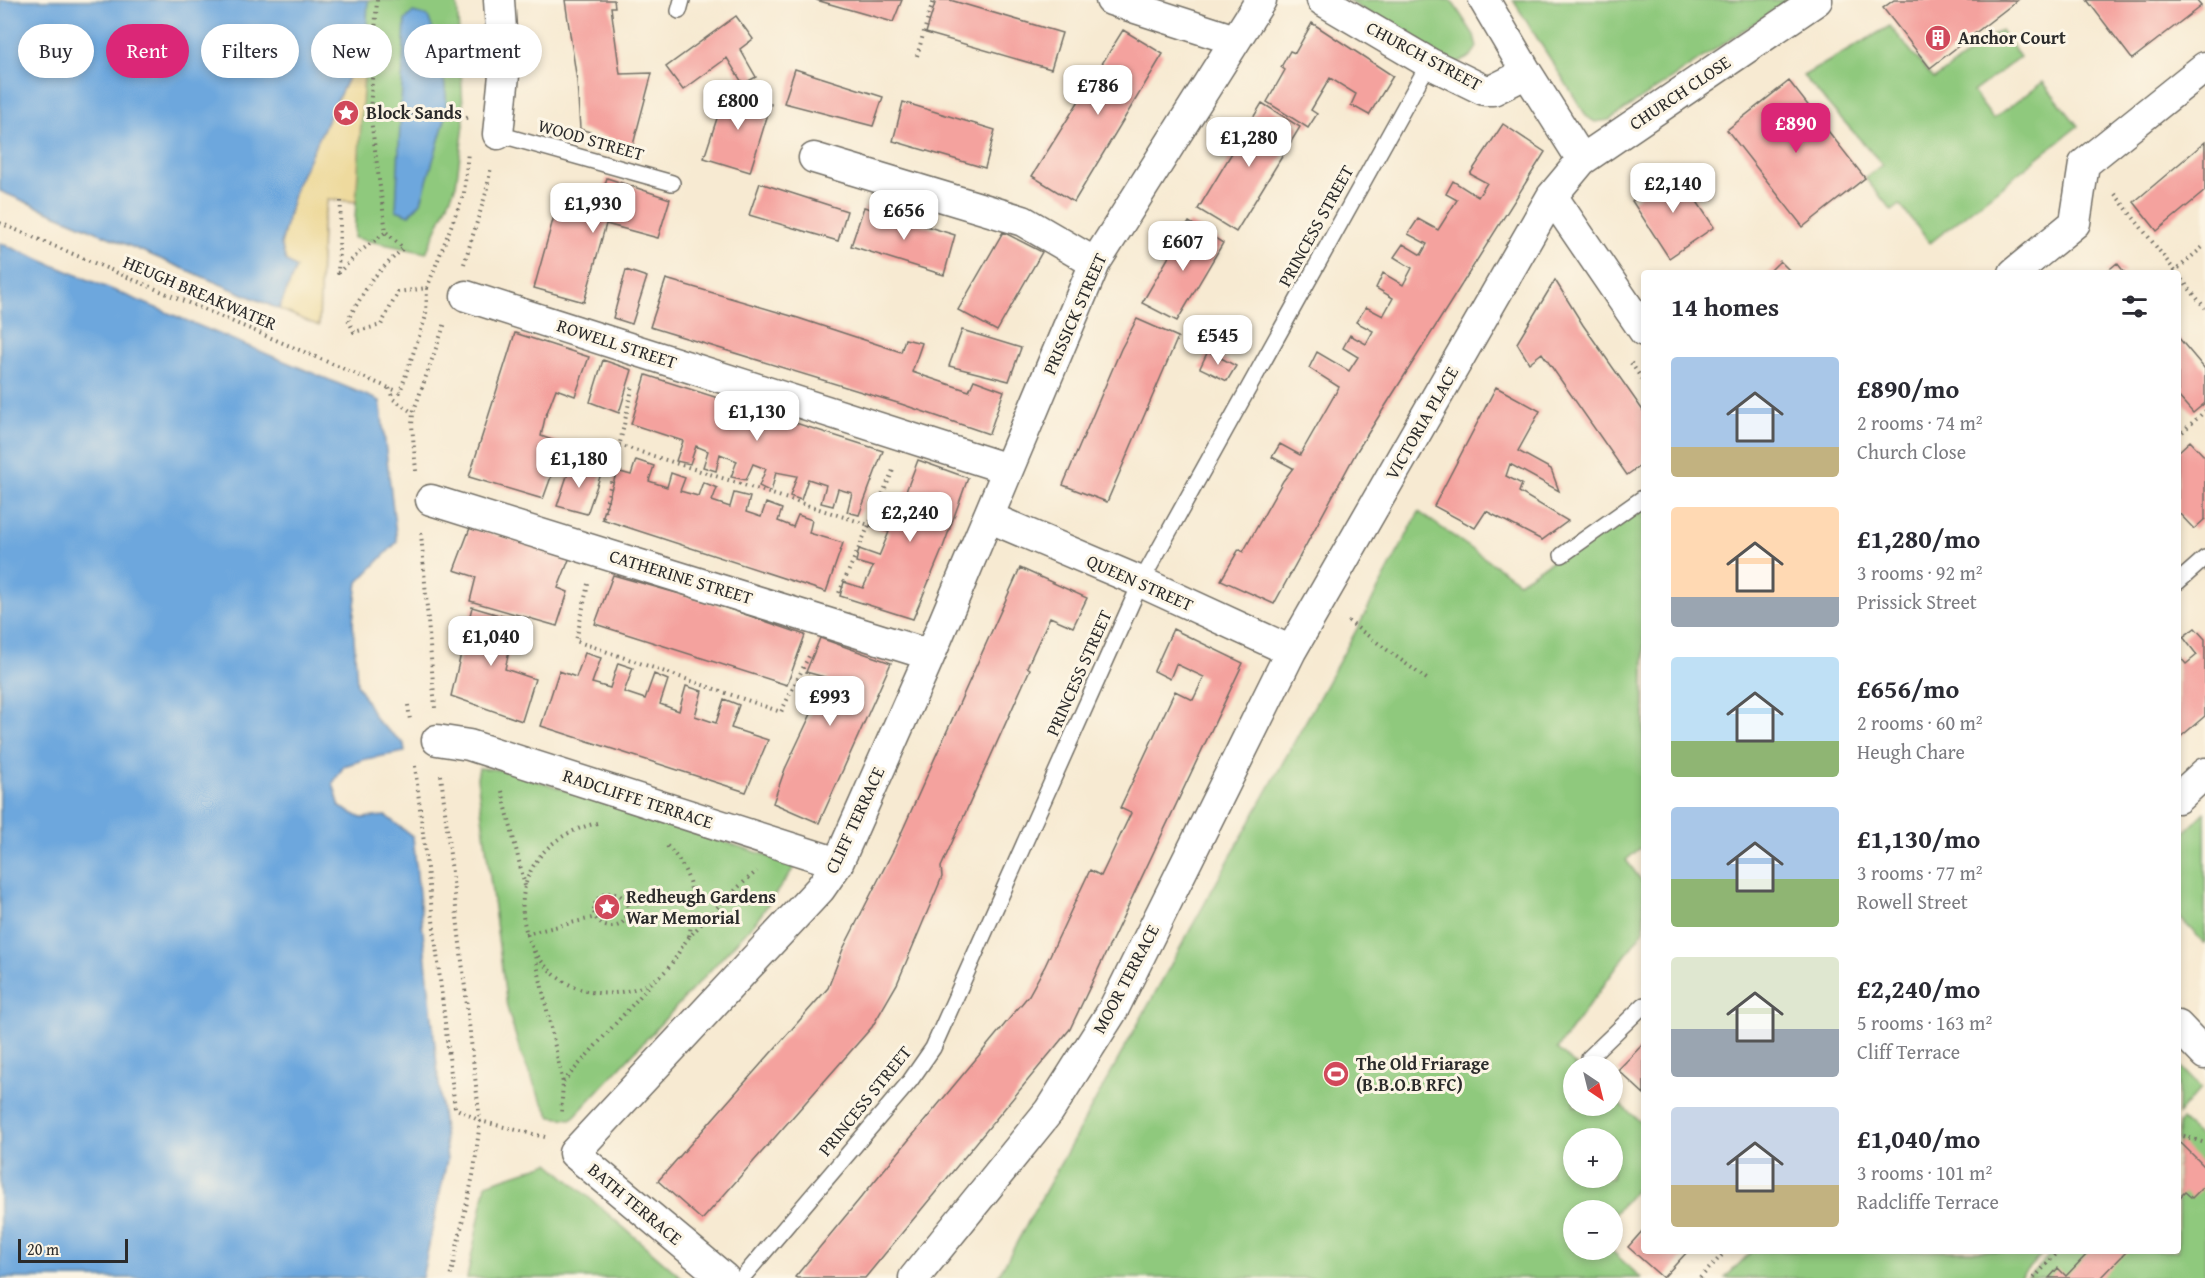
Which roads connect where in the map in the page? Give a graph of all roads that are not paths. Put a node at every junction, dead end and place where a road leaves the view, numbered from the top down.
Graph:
1 (499, 0) edge
2 (1111, 0) edge
3 (1261, 0) edge
4 (1322, 0) edge
5 (1484, 0) edge
6 (1817, 0) edge
7 (1235, 40) junction
8 (1429, 63) junction
9 (2205, 67) edge
10 (1527, 74) junction
11 (498, 134) joint
12 (814, 158) dead end
13 (1582, 160) junction
14 (672, 183) dead end
15 (1552, 196) junction
16 (1095, 262) junction
17 (2018, 270) edge
18 (459, 294) road end
19 (1641, 327) edge
20 (1008, 469) junction
21 (1641, 499) edge
22 (431, 500) dead end
23 (988, 517) junction
24 (1562, 555) dead end
25 (2205, 558) edge
26 (2181, 579) edge
27 (1141, 582) junction
28 (1291, 651) junction
29 (930, 654) junction
30 (424, 734) road end
31 (2205, 773) edge
32 (2181, 795) edge
33 (838, 862) junction
34 (1641, 1008) edge
35 (2181, 1029) edge
36 (2205, 1054) edge
37 (1591, 1056) edge
38 (574, 1153) joint
39 (724, 1278) edge
40 (742, 1278) edge
41 (914, 1278) edge

1 - 11 street
2 - 7 street
3 - 7 street, PRISSICK STREET
4 - 8 street, CHURCH STREET
5 - 10 street
6 - 13 street, CHURCH CLOSE
7 - 16 street, PRISSICK STREET
8 - 10 street, CHURCH STREET
8 - 27 lane, PRINCESS STREET
9 - 17 street
10 - 13 street
11 - 14 lane, WOOD STREET
12 - 16 street
13 - 15 street, CHURCH CLOSE
15 - 19 street
15 - 28 street, VICTORIA PLACE
16 - 20 street, PRISSICK STREET
18 - 20 street, ROWELL STREET
20 - 23 street, PRISSICK STREET
21 - 24 lane
22 - 29 street, CATHERINE STREET
23 - 27 street, QUEEN STREET
23 - 29 street, CLIFF TERRACE
25 - 26 lane
27 - 28 street, QUEEN STREET
27 - 40 lane, PRINCESS STREET
28 - 41 street, MOOR TERRACE
29 - 33 street, CLIFF TERRACE
30 - 33 street, RADCLIFFE TERRACE
31 - 32 street
33 - 38 street, CLIFF TERRACE
34 - 37 lane
35 - 36 street
38 - 39 street, BATH TERRACE

